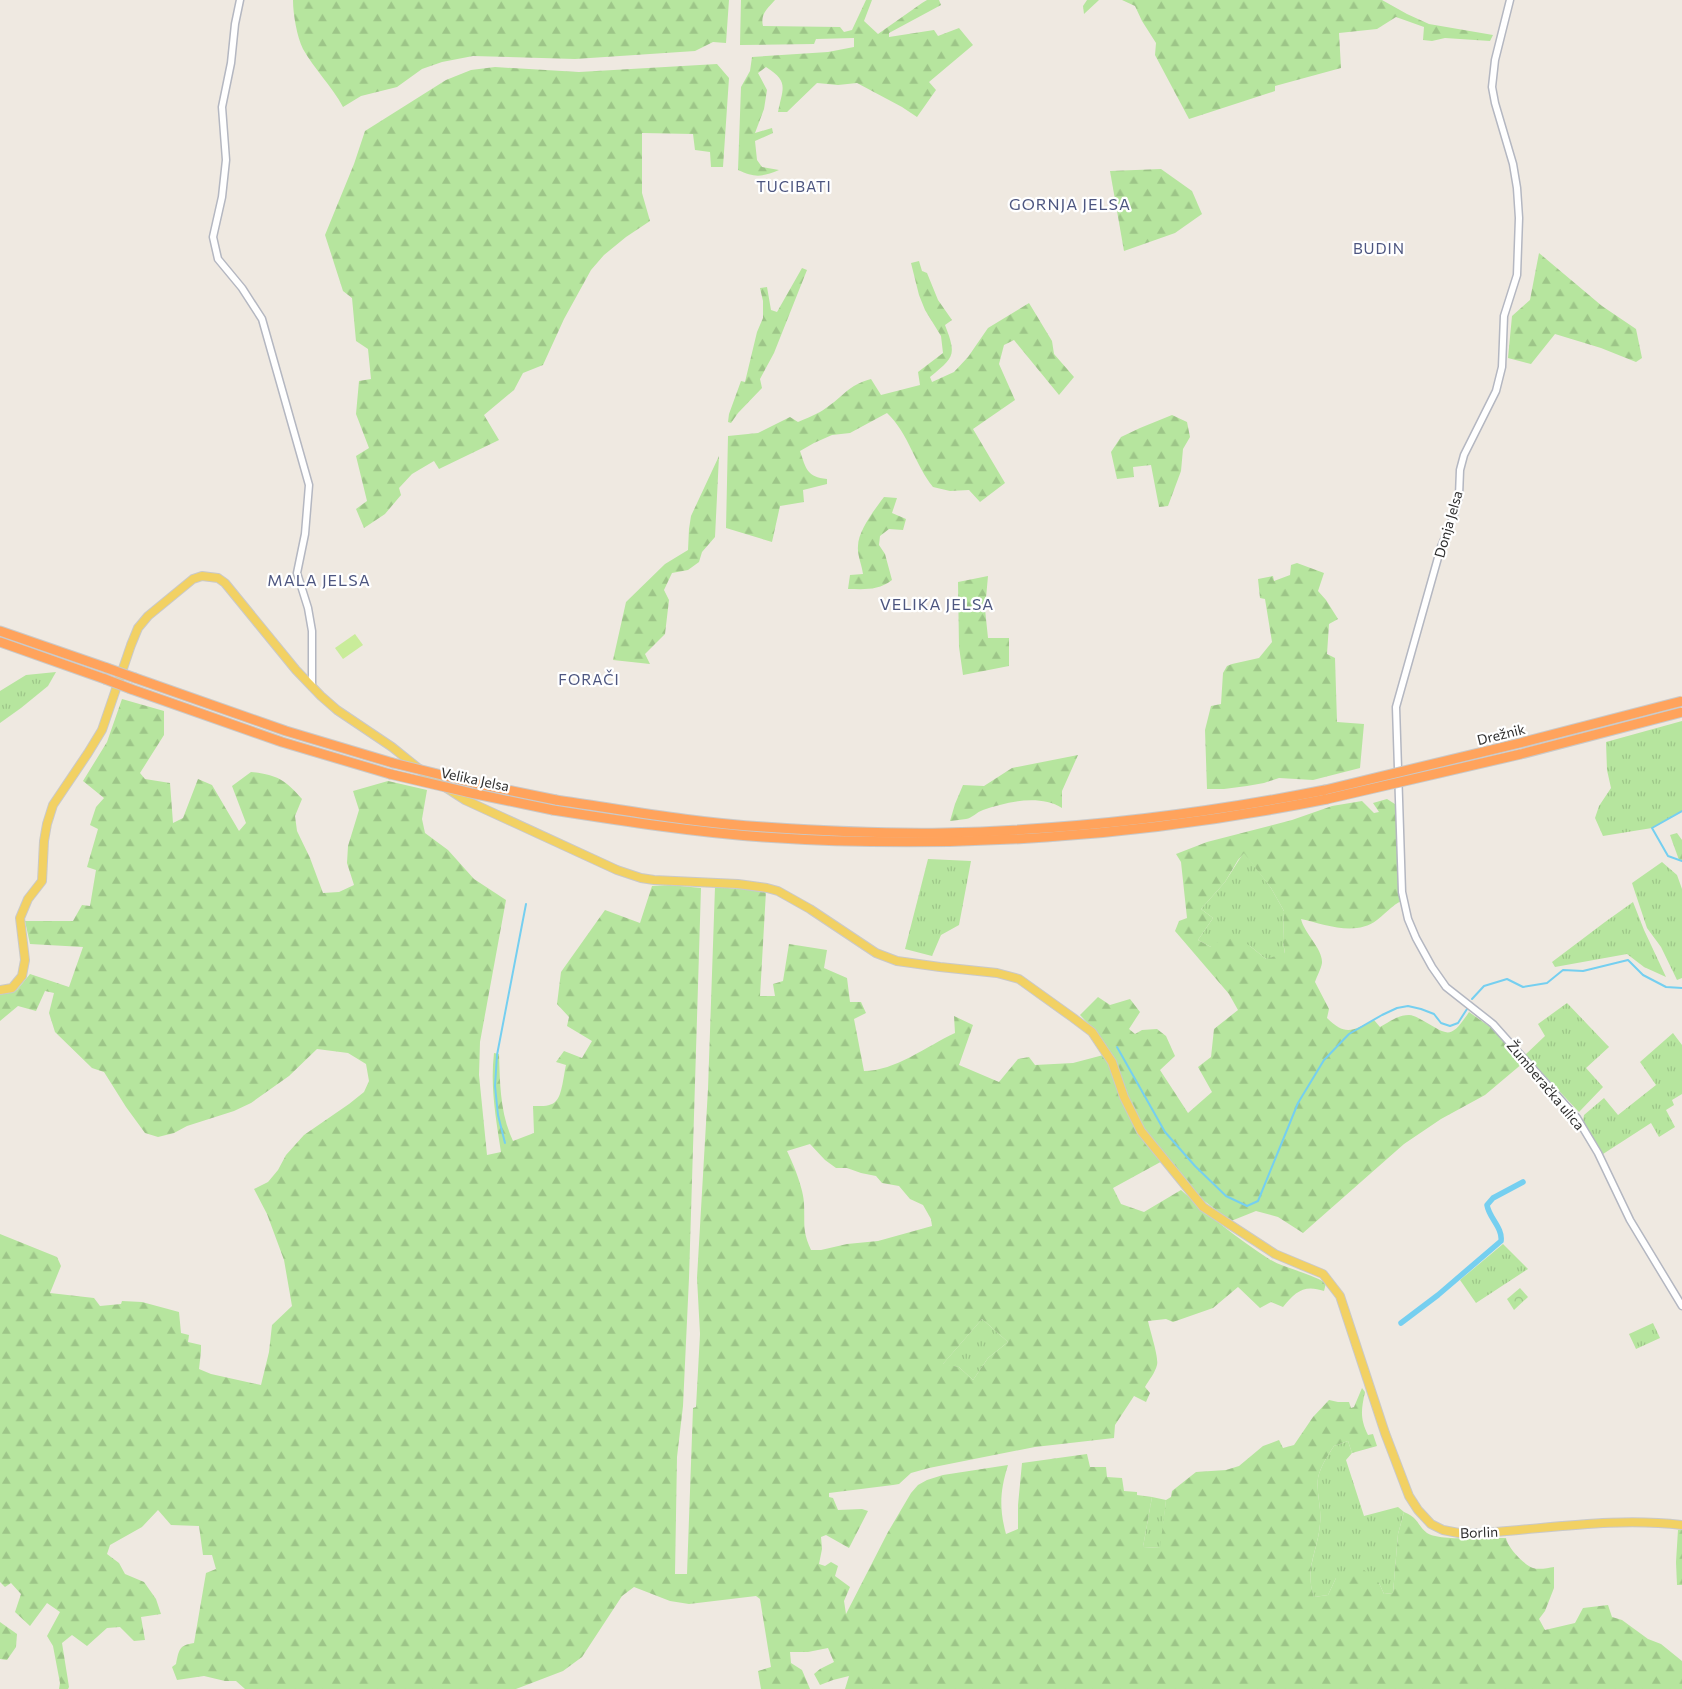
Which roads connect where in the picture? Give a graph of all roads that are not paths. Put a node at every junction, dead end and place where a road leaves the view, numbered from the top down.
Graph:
1 (240, 0) edge
2 (1510, 0) edge
3 (0, 631) edge
4 (0, 642) edge
5 (312, 687) junction
6 (1682, 701) edge
7 (1682, 712) edge
8 (1326, 794) junction
9 (1446, 987) joint
10 (0, 990) edge
11 (1682, 1306) edge
12 (1682, 1525) edge

1 - 5 main road
2 - 9 main road, Donja Jelsa
3 - 8 highway, Velika Jelsa, bridge
4 - 8 highway, Velika Jelsa, bridge
5 - 10 main road, Borlin
5 - 12 main road, Borlin
6 - 8 highway, Drežnik, bridge
7 - 8 highway, Drežnik, bridge
9 - 11 main road, Žumberačka ulica

